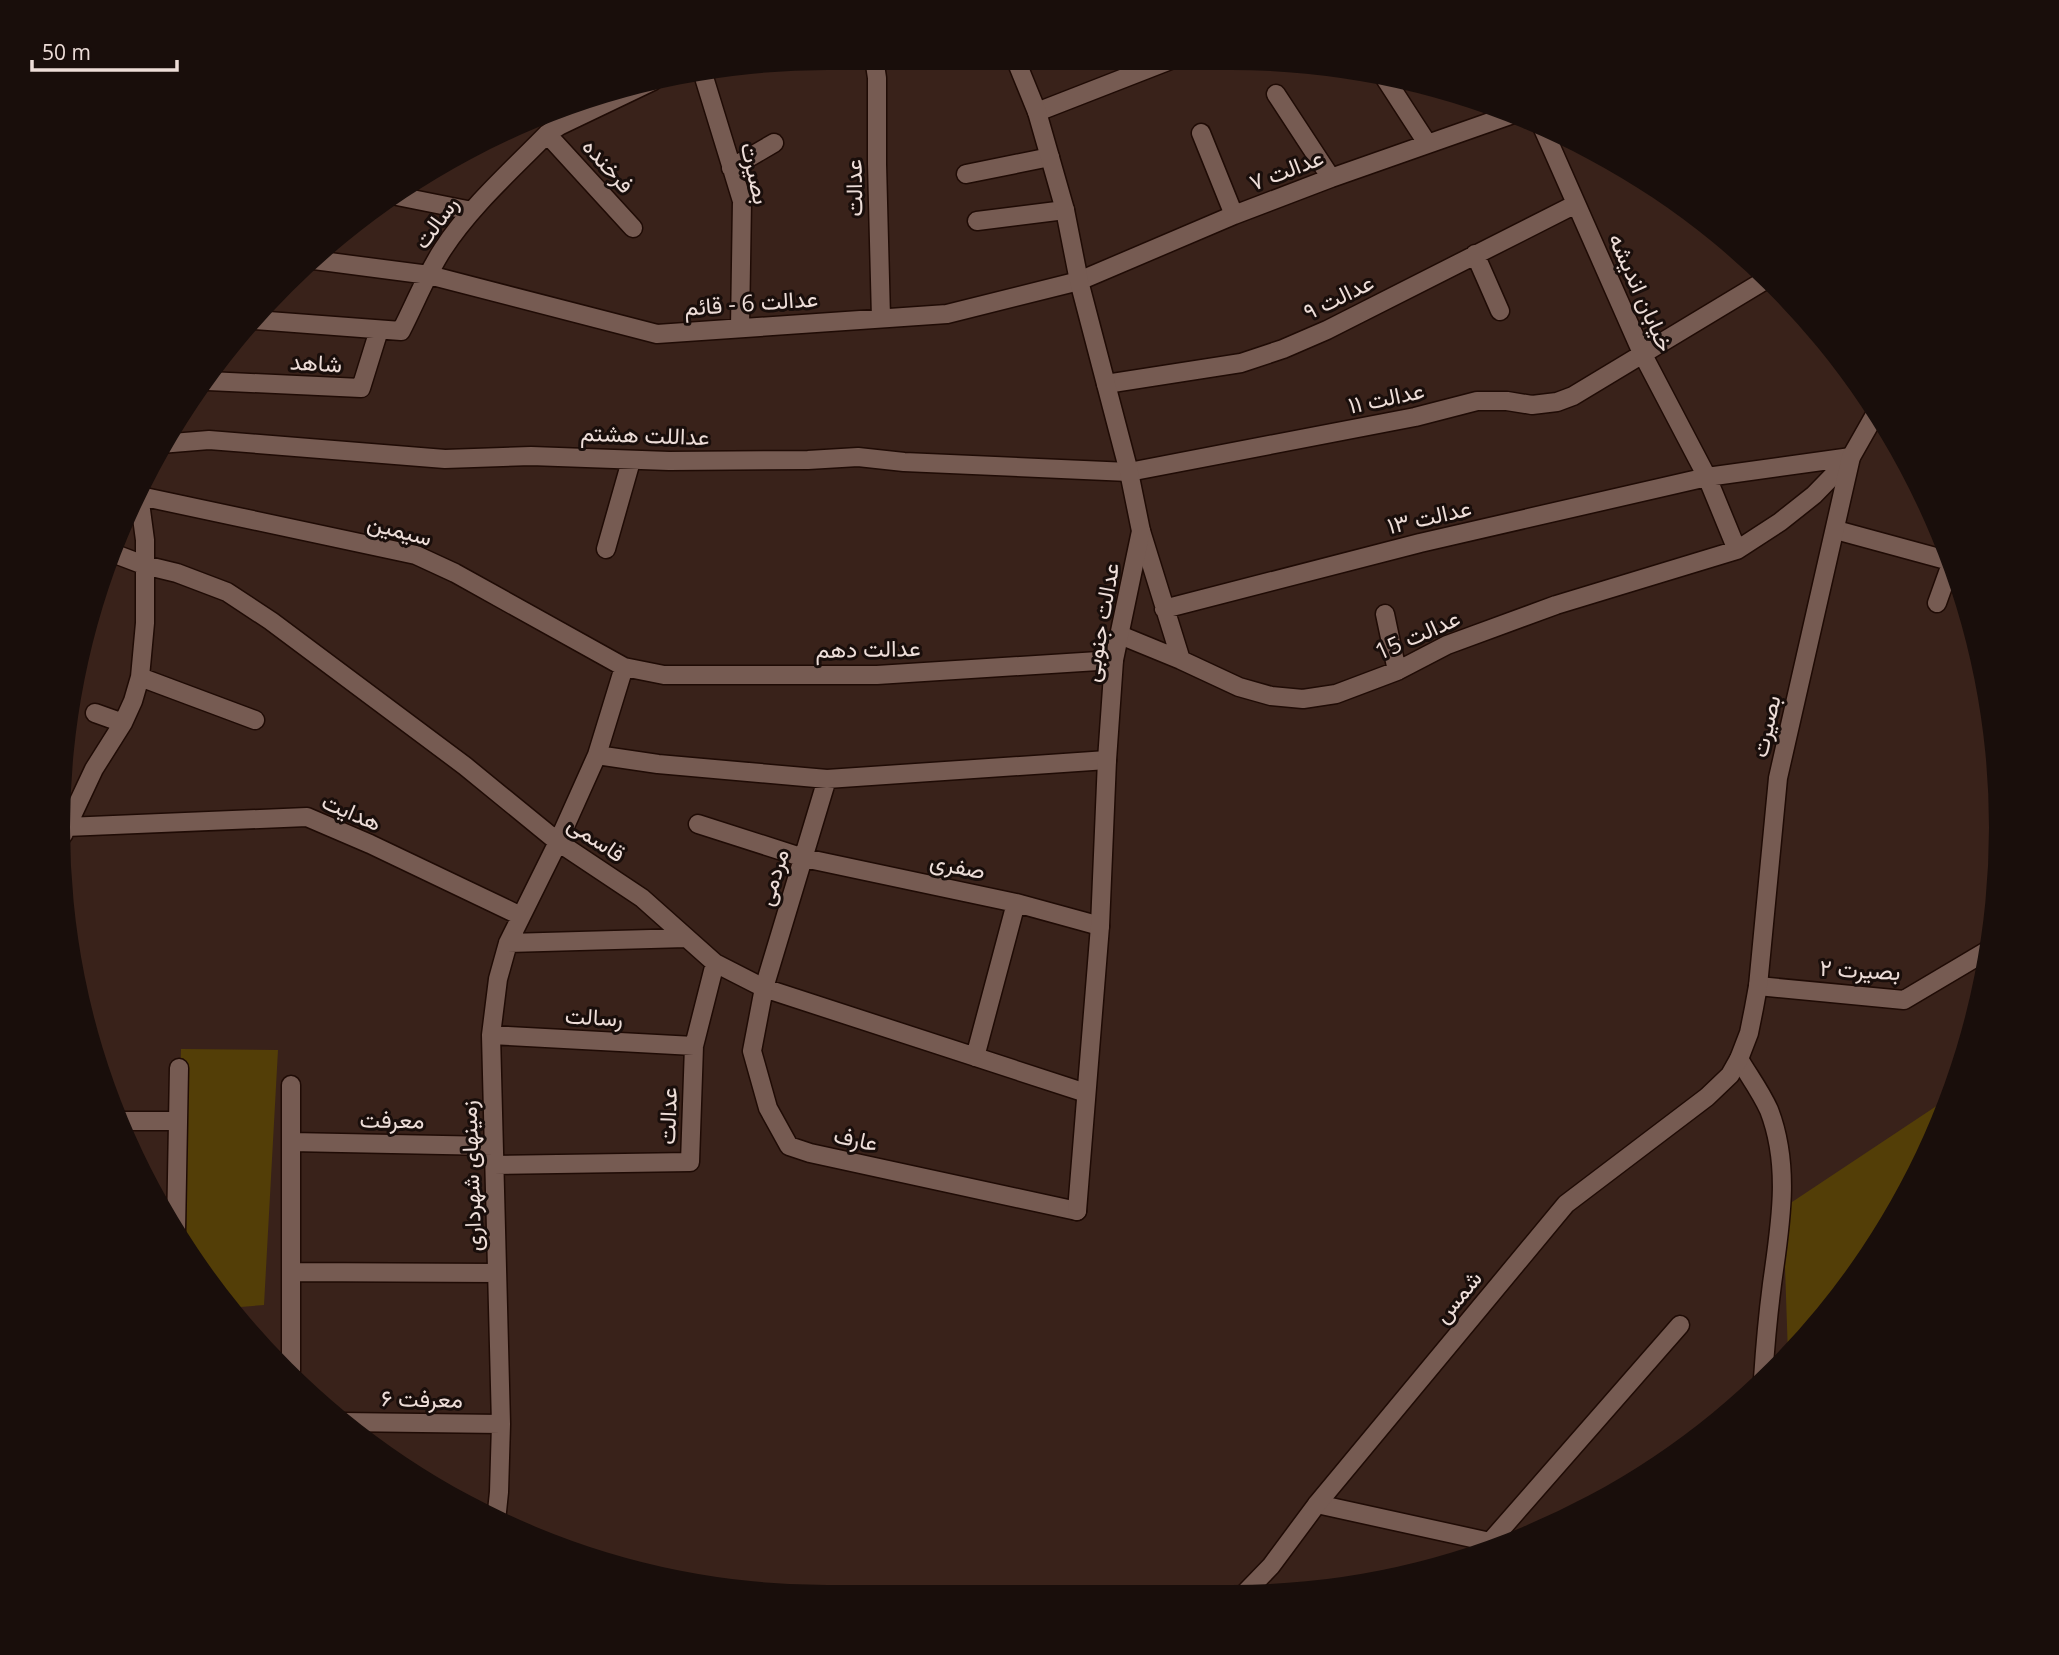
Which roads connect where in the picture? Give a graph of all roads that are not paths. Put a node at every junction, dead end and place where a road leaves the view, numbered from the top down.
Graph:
1 (876, 70) edge
2 (1020, 70) edge
3 (1144, 70) edge
4 (705, 80) edge
5 (1391, 88) edge
6 (1276, 94) dead end
7 (595, 107) edge
8 (1037, 112) junction
9 (1498, 119) edge
10 (549, 127) edge
11 (1201, 133) dead end
12 (1548, 140) edge
13 (774, 142) dead end
14 (1427, 143) junction
15 (1050, 157) junction
16 (732, 167) junction
17 (966, 174) dead end
18 (1331, 178) junction
19 (407, 198) edge
20 (1576, 204) junction
21 (1065, 210) junction
22 (472, 211) junction
23 (1234, 215) junction
24 (977, 221) dead end
25 (633, 229) dead end
26 (1475, 254) junction
27 (324, 261) edge
28 (429, 275) junction
29 (1079, 281) junction
30 (1759, 284) edge
31 (1500, 311) dead end
32 (881, 318) junction
33 (265, 321) edge
34 (740, 327) junction
35 (379, 330) junction
36 (1642, 353) junction
37 (216, 381) edge
38 (1106, 384) junction
39 (1871, 422) edge
40 (175, 443) edge
41 (1852, 457) junction
42 (631, 461) junction
43 (1129, 472) junction
44 (1707, 477) junction
45 (146, 496) edge
46 (141, 507) edge
47 (1836, 530) junction
48 (1141, 531) junction
49 (606, 549) dead end
50 (1737, 550) junction
51 (121, 556) edge
52 (1939, 559) edge
53 (144, 565) junction
54 (1946, 576) edge
55 (1937, 603) dead end
56 (1164, 609) junction
57 (1384, 614) dead end
58 (1120, 635) junction
59 (1114, 660) junction
60 (1181, 660) junction
61 (625, 667) junction
62 (1397, 671) junction
63 (140, 677) junction
64 (95, 713) dead end
65 (255, 720) dead end
66 (123, 723) junction
67 (597, 755) junction
68 (1107, 760) junction
69 (827, 779) junction
70 (70, 816) edge
71 (698, 824) dead end
72 (70, 829) edge
73 (558, 842) junction
74 (804, 858) junction
75 (1016, 903) junction
76 (521, 916) junction
77 (1100, 926) junction
78 (686, 939) junction
79 (508, 943) junction
80 (1977, 956) edge
81 (715, 963) junction
82 (1758, 986) junction
83 (764, 988) junction
84 (491, 1035) junction
85 (694, 1046) junction
86 (975, 1057) junction
87 (1739, 1059) junction
88 (180, 1068) dead end
89 (291, 1085) dead end
90 (1086, 1093) junction
91 (130, 1121) edge
92 (178, 1121) junction
93 (291, 1142) junction
94 (493, 1146) junction
95 (494, 1165) junction
96 (1077, 1211) joint
97 (176, 1214) edge
98 (291, 1272) junction
99 (497, 1273) junction
100 (1680, 1325) dead end
101 (291, 1362) edge
102 (1764, 1366) edge
103 (359, 1422) edge
104 (501, 1424) junction
105 (1317, 1504) junction
106 (497, 1509) edge
107 (1494, 1538) edge
108 (1485, 1541) edge
109 (1253, 1584) edge

1 - 32 street, عدالت
2 - 8 street, عدالت جنوبی
3 - 8 street
4 - 16 street, بصیرت
5 - 14 street
6 - 18 street
7 - 10 street, رسالت
8 - 15 street, عدالت جنوبی
9 - 14 street, عدالت ۷
10 - 22 street, رسالت
10 - 25 street, فرخنده
11 - 23 street
12 - 20 street, خیابان اندیشه
13 - 16 street
14 - 18 street, عدالت ۷
15 - 17 street
15 - 21 street, عدالت جنوبی
16 - 34 street, بصیرت
18 - 23 street, عدالت ۷
19 - 22 street
20 - 26 street, عدالت ۹
20 - 36 street, خیابان اندیشه
21 - 24 street
21 - 29 street, عدالت جنوبی
22 - 28 street, رسالت
23 - 29 street, عدالت ۷
26 - 31 street
26 - 38 street, عدالت ۹
27 - 28 street, عدالت 6 - قائم
28 - 34 street, عدالت 6 - قائم
28 - 35 street, رسالت
29 - 32 street, عدالت 6 - قائم
29 - 38 street, عدالت جنوبی
30 - 36 street, عدالت ۱۱
32 - 34 street, عدالت 6 - قائم
33 - 35 street
35 - 37 street, شاهد
36 - 43 street, عدالت ۱۱
36 - 44 street, خیابان اندیشه
38 - 43 street, عدالت جنوبی
39 - 41 street, بصیرت
40 - 42 street, عداللت هشتم
41 - 44 street, عدالت ۱۳
41 - 47 street, بصیرت
41 - 50 street, عدالت 15
42 - 43 street, عداللت هشتم
42 - 49 street
43 - 48 street, عدالت جنوبی
44 - 50 street, خیابان اندیشه
44 - 56 street, عدالت ۱۳
45 - 61 street, سیمین
46 - 53 street
47 - 52 street
47 - 82 street, بصیرت
48 - 56 street
48 - 58 street, عدالت جنوبی
50 - 62 street, عدالت 15
51 - 53 street, قاسمی
53 - 63 street
53 - 73 street, قاسمی
54 - 55 street
56 - 60 street
57 - 62 street
58 - 59 street, عدالت جنوبی
58 - 60 street, عدالت 15
59 - 61 street, عدالت دهم
59 - 68 street, عدالت جنوبی
60 - 62 street, عدالت 15
61 - 67 street, زمینهای شهرداری
63 - 65 street
63 - 66 street
64 - 66 street
66 - 70 street
67 - 69 street
67 - 73 street, زمینهای شهرداری
68 - 69 street
68 - 77 street, عدالت جنوبی
69 - 74 street, مردمی
71 - 74 street, صفری
72 - 76 street, هدایت
73 - 76 street, زمینهای شهرداری
73 - 78 street, قاسمی
74 - 75 street, صفری
74 - 83 street, مردمی
75 - 77 street, صفری
75 - 86 street
76 - 79 street, زمینهای شهرداری
77 - 90 street, عدالت جنوبی
78 - 79 street
78 - 81 street, قاسمی
79 - 84 street, زمینهای شهرداری
80 - 82 street, بصیرت ۲
81 - 83 street, قاسمی
81 - 85 street, عدالت
82 - 87 street, بصیرت
83 - 86 street, قاسمی
83 - 96 street, عارف
84 - 85 street, رسالت
84 - 94 street, زمینهای شهرداری
85 - 95 street, عدالت
86 - 90 street, قاسمی
87 - 102 street
87 - 105 street, شمس
88 - 92 street
89 - 93 street
90 - 96 street, عدالت جنوبی
91 - 92 street
92 - 97 street
93 - 94 street, معرفت
93 - 98 street
94 - 95 street, زمینهای شهرداری
95 - 99 street, زمینهای شهرداری
98 - 99 street
98 - 101 street
99 - 104 street, زمینهای شهرداری
100 - 107 street
103 - 104 street, معرفت ۶
104 - 106 street, زمینهای شهرداری
105 - 108 street
105 - 109 street, شمس

